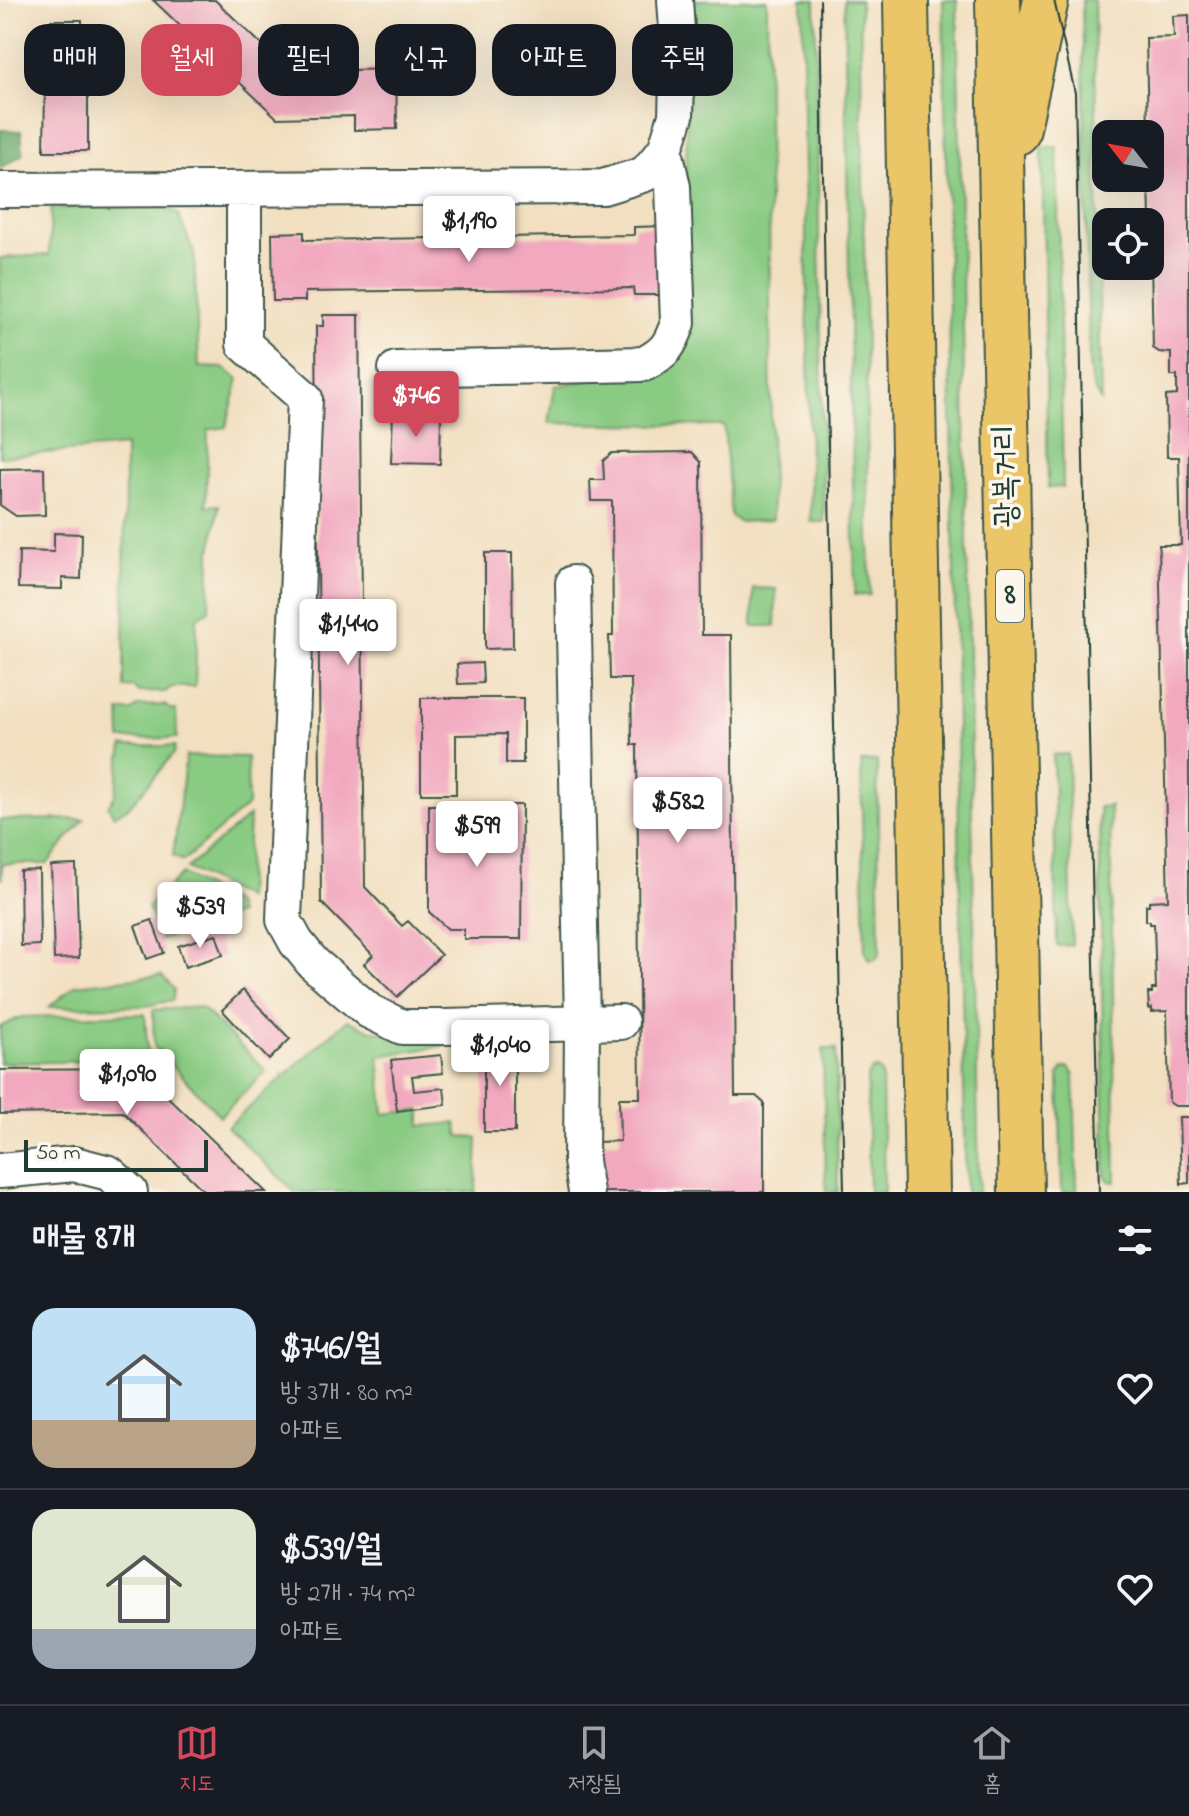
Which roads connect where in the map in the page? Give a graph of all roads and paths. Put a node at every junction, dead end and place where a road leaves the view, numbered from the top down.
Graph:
1 (675, 0) edge
2 (906, 0) edge
3 (998, 0) edge
4 (1046, 0) edge
5 (665, 150) junction
6 (244, 189) junction
7 (0, 190) edge
8 (1002, 205) junction
9 (396, 369) dead end
10 (573, 583) dead end
11 (582, 1022) junction
12 (621, 1022) dead end
13 (0, 1171) edge
14 (130, 1192) edge
15 (586, 1192) edge
16 (927, 1192) edge
17 (1021, 1192) edge

1 - 5 street
2 - 16 highway
3 - 8 highway, 광복거리 / 8
4 - 8 highway
5 - 6 street
5 - 9 street
6 - 7 street
6 - 11 street
8 - 17 highway, 광복거리 / 8
10 - 11 street
11 - 12 street
11 - 15 street
13 - 14 street

